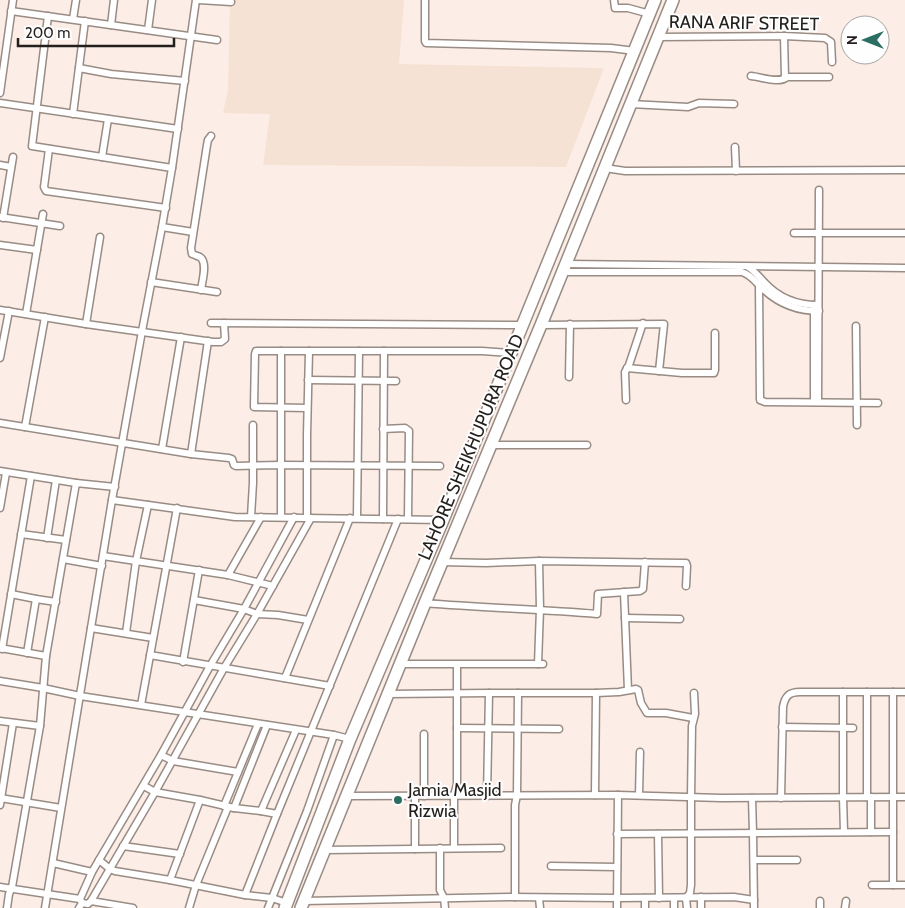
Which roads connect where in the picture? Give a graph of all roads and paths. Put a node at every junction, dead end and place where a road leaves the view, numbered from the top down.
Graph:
1 (13, 0) edge
2 (76, 0) edge
3 (114, 0) edge
4 (152, 0) edge
5 (197, 0) edge
6 (425, 0) edge
7 (614, 0) edge
8 (655, 0) edge
9 (673, 0) edge
10 (231, 2) dead end
11 (11, 11) junction
12 (650, 14) junction
13 (48, 16) junction
14 (73, 19) junction
15 (85, 21) junction
16 (111, 24) junction
17 (148, 30) junction
18 (191, 36) junction
19 (784, 36) junction
20 (658, 37) junction
21 (217, 40) dead end
22 (634, 51) junction
23 (832, 62) dead end
24 (79, 68) junction
25 (751, 76) dead end
26 (830, 77) dead end
27 (785, 78) junction
28 (185, 81) junction
29 (0, 93) edge
30 (0, 104) edge
31 (630, 104) junction
32 (734, 104) dead end
33 (36, 109) junction
34 (73, 114) junction
35 (108, 119) junction
36 (178, 128) junction
37 (211, 136) dead end
38 (735, 147) dead end
39 (49, 149) junction
40 (13, 157) dead end
41 (102, 157) junction
42 (0, 165) edge
43 (12, 167) junction
44 (172, 168) junction
45 (606, 168) junction
46 (905, 170) edge
47 (736, 171) junction
48 (819, 190) dead end
49 (166, 208) junction
50 (43, 214) dead end
51 (2, 218) edge
52 (41, 223) junction
53 (60, 226) dead end
54 (162, 227) junction
55 (194, 232) junction
56 (819, 232) junction
57 (794, 233) dead end
58 (905, 233) edge
59 (100, 237) dead end
60 (0, 245) edge
61 (36, 250) junction
62 (746, 267) junction
63 (819, 267) junction
64 (564, 268) junction
65 (905, 268) edge
66 (151, 282) junction
67 (759, 286) junction
68 (201, 290) junction
69 (217, 292) dead end
70 (816, 308) junction
71 (0, 310) edge
72 (9, 311) junction
73 (26, 314) junction
74 (45, 317) junction
75 (211, 323) dead end
76 (224, 323) junction
77 (86, 324) junction
78 (570, 324) junction
79 (643, 324) junction
80 (523, 325) junction
81 (541, 325) junction
82 (856, 326) dead end
83 (142, 331) junction
84 (715, 332) dead end
85 (181, 337) junction
86 (208, 341) junction
87 (281, 351) junction
88 (308, 351) junction
89 (359, 351) junction
90 (384, 351) junction
91 (511, 353) junction
92 (0, 358) edge
93 (627, 368) junction
94 (659, 371) junction
95 (569, 378) dead end
96 (308, 380) junction
97 (358, 381) junction
98 (383, 381) junction
99 (396, 381) dead end
100 (626, 400) dead end
101 (816, 402) junction
102 (856, 402) junction
103 (878, 403) dead end
104 (281, 408) junction
105 (307, 408) junction
106 (0, 423) edge
107 (253, 425) dead end
108 (857, 425) dead end
109 (25, 427) junction
110 (383, 429) junction
111 (122, 442) junction
112 (490, 445) junction
113 (587, 445) dead end
114 (162, 449) junction
115 (191, 454) junction
116 (252, 465) junction
117 (281, 465) junction
118 (307, 465) junction
119 (358, 466) junction
120 (383, 466) junction
121 (409, 466) junction
122 (440, 466) dead end
123 (3, 472) edge
124 (31, 476) junction
125 (56, 480) junction
126 (76, 483) junction
127 (115, 487) junction
128 (112, 500) junction
129 (148, 505) junction
130 (0, 508) edge
131 (177, 508) junction
132 (251, 517) junction
133 (261, 517) junction
134 (281, 517) junction
135 (294, 517) junction
136 (309, 518) junction
137 (353, 518) junction
138 (383, 519) junction
139 (398, 519) junction
140 (408, 519) junction
141 (443, 520) junction
142 (21, 534) junction
143 (47, 538) junction
144 (66, 540) junction
145 (103, 556) junction
146 (63, 559) junction
147 (136, 561) junction
148 (539, 561) junction
149 (442, 562) junction
150 (645, 562) junction
151 (167, 565) junction
152 (102, 566) junction
153 (199, 570) junction
154 (228, 575) junction
155 (259, 582) junction
156 (273, 586) junction
157 (686, 586) dead end
158 (624, 592) junction
159 (11, 594) junction
160 (36, 599) junction
161 (194, 600) junction
162 (56, 602) junction
163 (425, 603) junction
164 (244, 609) junction
165 (540, 609) junction
166 (257, 614) junction
167 (625, 618) junction
168 (680, 619) dead end
169 (308, 620) junction
170 (91, 628) junction
171 (126, 633) junction
172 (153, 638) junction
173 (1, 648) edge
174 (27, 653) junction
175 (150, 655) junction
176 (46, 656) junction
177 (183, 662) junction
178 (400, 664) junction
179 (457, 665) junction
180 (210, 666) junction
181 (224, 668) junction
182 (285, 678) junction
183 (0, 681) edge
184 (330, 686) junction
185 (43, 688) junction
186 (628, 690) junction
187 (489, 692) junction
188 (843, 692) junction
189 (867, 692) junction
190 (893, 692) junction
191 (905, 692) edge
192 (518, 693) junction
193 (596, 693) junction
194 (694, 693) dead end
195 (388, 694) junction
196 (456, 694) junction
197 (80, 696) junction
198 (141, 705) junction
199 (185, 712) junction
200 (198, 714) junction
201 (693, 718) junction
202 (0, 721) edge
203 (13, 723) junction
204 (258, 724) junction
205 (267, 725) junction
206 (40, 726) junction
207 (782, 727) junction
208 (843, 727) junction
209 (457, 728) junction
210 (488, 728) junction
211 (518, 728) junction
212 (853, 728) dead end
213 (559, 729) dead end
214 (296, 730) junction
215 (311, 732) junction
216 (424, 734) dead end
217 (334, 736) junction
218 (350, 739) junction
219 (640, 752) dead end
220 (161, 756) junction
221 (173, 761) junction
222 (238, 772) junction
223 (144, 786) junction
224 (155, 792) junction
225 (517, 795) junction
226 (595, 795) junction
227 (618, 795) junction
228 (639, 795) junction
229 (346, 796) junction
230 (415, 796) junction
231 (424, 796) junction
232 (454, 796) junction
233 (487, 796) junction
234 (843, 797) junction
235 (869, 797) junction
236 (893, 797) junction
237 (905, 797) edge
238 (691, 798) junction
239 (752, 798) junction
240 (781, 798) junction
241 (0, 800) edge
242 (200, 800) junction
243 (27, 802) junction
244 (229, 807) junction
245 (61, 808) junction
246 (261, 811) junction
247 (277, 814) junction
248 (844, 832) junction
249 (871, 832) junction
250 (893, 832) junction
251 (691, 833) junction
252 (754, 833) junction
253 (618, 834) junction
254 (658, 834) junction
255 (123, 846) junction
256 (440, 848) junction
257 (454, 848) junction
258 (501, 848) dead end
259 (415, 849) junction
260 (325, 850) junction
261 (180, 854) junction
262 (99, 860) junction
263 (754, 860) junction
264 (797, 860) dead end
265 (53, 863) junction
266 (551, 866) dead end
267 (617, 867) junction
268 (110, 869) junction
269 (92, 872) junction
270 (170, 880) junction
271 (196, 885) junction
272 (872, 885) dead end
273 (893, 885) junction
274 (905, 885) edge
275 (0, 887) edge
276 (11, 889) junction
277 (47, 894) junction
278 (245, 895) junction
279 (515, 897) junction
280 (701, 897) junction
281 (272, 898) junction
282 (444, 898) junction
283 (540, 898) junction
284 (617, 898) junction
285 (645, 898) junction
286 (659, 898) junction
287 (674, 898) junction
288 (686, 898) junction
289 (754, 900) junction
290 (91, 901) junction
291 (80, 903) edge
292 (302, 904) edge
293 (108, 906) edge
294 (286, 906) edge
295 (7, 908) edge
296 (45, 908) edge
297 (133, 908) edge
298 (189, 908) edge
299 (268, 908) edge
300 (445, 908) edge
301 (540, 908) edge
302 (617, 908) edge
303 (646, 908) edge
304 (674, 908) edge
305 (686, 908) edge
306 (701, 908) edge
307 (754, 908) edge

1 - 11 street
2 - 14 street
3 - 16 street
4 - 17 street
5 - 10 street
5 - 18 street
6 - 22 street
7 - 12 street
8 - 12 highway, LAHORE SHEIKHUPURA ROAD
9 - 20 highway, LAHORE SHEIKHUPURA ROAD
11 - 13 street
11 - 29 street
12 - 22 highway, LAHORE SHEIKHUPURA ROAD
13 - 14 street
13 - 33 street
14 - 15 street
15 - 16 street
15 - 24 street
16 - 17 street
17 - 18 street
18 - 21 street
18 - 28 street
19 - 20 street, RANA ARIF STREET
19 - 23 street, RANA ARIF STREET
19 - 27 street
20 - 31 highway, LAHORE SHEIKHUPURA ROAD
22 - 80 highway, LAHORE SHEIKHUPURA ROAD
24 - 28 street
24 - 34 street
25 - 27 street
26 - 27 street
28 - 36 street
30 - 33 street
31 - 32 street
31 - 45 highway, LAHORE SHEIKHUPURA ROAD
33 - 34 street
33 - 39 street
34 - 35 street
35 - 36 street
35 - 41 street
36 - 44 street
37 - 55 street
38 - 47 street
39 - 41 street
39 - 49 street
40 - 43 street
41 - 44 street
42 - 43 street
43 - 51 street
44 - 49 street
45 - 47 street
45 - 64 highway, LAHORE SHEIKHUPURA ROAD
46 - 47 street
48 - 56 street
49 - 54 street
50 - 52 street
51 - 52 street
52 - 53 street
52 - 61 street
54 - 55 street
54 - 66 street
55 - 68 street
56 - 57 street
56 - 58 street
56 - 63 street
59 - 77 street
60 - 61 street
61 - 73 street
62 - 63 street
62 - 64 street
62 - 70 street
63 - 65 street
63 - 70 street
64 - 67 street
64 - 81 highway, LAHORE SHEIKHUPURA ROAD
66 - 68 street
66 - 83 street
67 - 70 street
67 - 101 street
68 - 69 street
70 - 101 street
71 - 72 street
72 - 73 street
72 - 92 street
73 - 74 street
74 - 77 street
74 - 109 street
75 - 76 street
76 - 80 street
76 - 86 street
77 - 83 street
78 - 79 street
78 - 81 street
78 - 95 street
79 - 93 street
79 - 94 street
80 - 91 highway, LAHORE SHEIKHUPURA ROAD
81 - 112 highway, LAHORE SHEIKHUPURA ROAD
82 - 102 street
83 - 85 street
83 - 111 street
84 - 94 street
85 - 86 street
85 - 114 street
86 - 115 street
87 - 88 street
87 - 104 street
87 - 104 street
88 - 89 street
88 - 96 street
89 - 90 street
89 - 97 street
90 - 91 street
90 - 98 street
91 - 141 highway, LAHORE SHEIKHUPURA ROAD
93 - 94 street
93 - 100 street
96 - 97 street
96 - 105 street
97 - 98 street
97 - 119 street
98 - 99 street
98 - 110 street
101 - 102 street
102 - 103 street
102 - 108 street
104 - 105 street
104 - 117 street
105 - 118 street
106 - 109 street
107 - 116 street
109 - 111 street
110 - 120 street
110 - 121 street
111 - 114 street
111 - 127 street
112 - 113 street
112 - 149 highway, LAHORE SHEIKHUPURA ROAD
114 - 115 street
115 - 116 street
116 - 117 street
116 - 132 street
117 - 118 street
117 - 134 street
118 - 119 street
118 - 136 street
119 - 120 street
119 - 137 street
120 - 121 street
120 - 138 street
121 - 122 street
121 - 140 street
123 - 124 street
123 - 130 street
124 - 125 street
124 - 142 street
125 - 126 street
125 - 143 street
126 - 127 street
126 - 144 street
127 - 128 street
128 - 129 street
128 - 145 street
129 - 131 street
129 - 147 street
131 - 132 street
131 - 151 street
132 - 133 street
133 - 134 street
133 - 154 street
134 - 135 street
135 - 136 street
135 - 155 street
136 - 137 street
136 - 156 street
137 - 138 street
137 - 169 street
138 - 139 street
139 - 140 street
139 - 184 street
140 - 141 street
141 - 218 highway, LAHORE SHEIKHUPURA ROAD
142 - 143 street
142 - 159 street
143 - 144 street
144 - 146 street
145 - 147 street
145 - 152 street
146 - 152 street
146 - 162 street
147 - 151 street
147 - 171 street
148 - 149 street
148 - 150 street
148 - 165 street
149 - 163 highway, LAHORE SHEIKHUPURA ROAD
150 - 157 street
150 - 158 street
151 - 153 street
151 - 172 street
152 - 170 street
153 - 154 street
153 - 161 street
154 - 155 street
155 - 156 street
155 - 164 street
156 - 166 street
158 - 165 street
158 - 167 street
159 - 160 street
159 - 173 street
160 - 162 street
160 - 174 street
161 - 164 street
161 - 177 street
162 - 176 street
163 - 165 street
163 - 178 highway, LAHORE SHEIKHUPURA ROAD
164 - 166 street
164 - 180 street
165 - 179 street
166 - 169 street
166 - 181 street
167 - 168 street
167 - 186 street
169 - 182 street
170 - 171 street
170 - 197 street
171 - 172 street
172 - 175 street
173 - 174 street
174 - 176 street
175 - 177 street
175 - 198 street
176 - 185 street
177 - 180 street
178 - 179 street
178 - 195 highway, LAHORE SHEIKHUPURA ROAD
179 - 196 street
180 - 181 street
180 - 199 street
181 - 182 street
181 - 200 street
182 - 184 street
183 - 185 street
184 - 215 street
185 - 197 street
185 - 206 street
186 - 193 street
186 - 201 street
187 - 192 street
187 - 196 street
187 - 210 street
188 - 189 street
188 - 207 street
188 - 208 street
189 - 190 street
189 - 235 street
190 - 191 street
190 - 236 street
192 - 193 street
192 - 211 street
193 - 226 street
194 - 201 street
195 - 196 street
195 - 229 highway, LAHORE SHEIKHUPURA ROAD
196 - 209 street
197 - 198 street
197 - 245 street
198 - 199 street
199 - 200 street
199 - 220 street
200 - 204 street
200 - 221 street
201 - 238 street
202 - 203 street
203 - 206 street
203 - 241 street
204 - 205 street
204 - 222 street
205 - 214 street
205 - 244 street
206 - 243 street
207 - 208 street
207 - 240 street
208 - 212 street
208 - 234 street
209 - 210 street
209 - 232 street
210 - 211 street
210 - 233 street
211 - 213 street
211 - 225 street
214 - 215 street
214 - 246 street
215 - 217 street
215 - 247 street
216 - 231 street
217 - 218 street
217 - 281 street
218 - 294 highway, LAHORE SHEIKHUPURA ROAD
219 - 228 street
220 - 221 street
220 - 223 street
221 - 222 street
221 - 224 street
222 - 244 street
223 - 224 street
223 - 262 street
224 - 242 street
224 - 255 street
225 - 226 street
225 - 233 street
225 - 279 street
226 - 227 street
227 - 228 street
227 - 253 street
228 - 238 street
229 - 230 street
229 - 260 highway, LAHORE SHEIKHUPURA ROAD
230 - 231 street
230 - 259 street
231 - 232 street
232 - 233 street
232 - 257 street
234 - 235 street
234 - 240 street
234 - 248 street
235 - 236 street
235 - 249 street
236 - 237 street
236 - 250 street
238 - 239 street
238 - 251 street
239 - 240 street
239 - 252 street
241 - 243 street
242 - 244 street
242 - 261 street
243 - 245 street
243 - 276 street
244 - 246 street
244 - 271 street
245 - 265 street
246 - 247 street
247 - 278 street
248 - 249 street
248 - 252 street
249 - 250 street
250 - 273 street
251 - 252 street
251 - 254 street
251 - 288 street
252 - 263 street
253 - 254 street
253 - 267 street
254 - 286 street
255 - 261 street
255 - 268 street
256 - 257 street
256 - 259 street
256 - 282 street
257 - 258 street
259 - 260 street
260 - 292 highway, LAHORE SHEIKHUPURA ROAD
261 - 270 street
262 - 268 street
262 - 269 street
263 - 264 street
263 - 289 street
265 - 269 street
265 - 277 street
266 - 267 street
267 - 284 street
268 - 270 street
268 - 290 street
269 - 291 street
270 - 271 street
271 - 278 street
271 - 298 street
272 - 273 street
273 - 274 street
275 - 276 street
276 - 277 street
276 - 295 street
277 - 291 street
277 - 296 street
278 - 281 street
279 - 282 street
279 - 283 street
280 - 288 street
280 - 289 street
280 - 306 street
281 - 294 street
281 - 299 street
282 - 292 street
282 - 300 street
283 - 284 street
283 - 301 street
284 - 285 street
284 - 302 street
285 - 286 street
285 - 303 street
286 - 287 street
287 - 288 street
287 - 304 street
288 - 305 street
289 - 307 street
290 - 291 street
290 - 293 street
293 - 297 street

